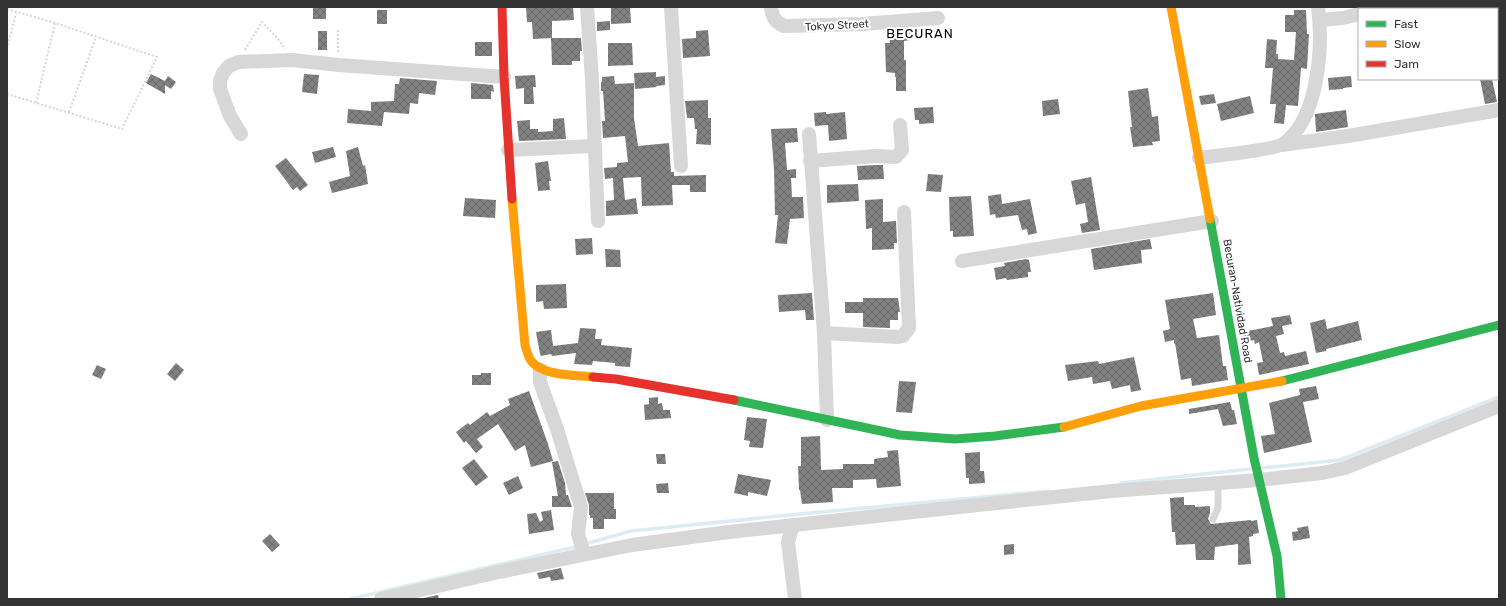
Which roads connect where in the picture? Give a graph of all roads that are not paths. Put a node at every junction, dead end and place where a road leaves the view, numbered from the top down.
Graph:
1 (502, 7) edge
2 (587, 7) edge
3 (671, 7) edge
4 (771, 7) edge
5 (1171, 7) edge
6 (1319, 14) edge
7 (1358, 14) edge
8 (938, 18) dead end
9 (504, 77) junction
10 (1499, 110) edge
11 (900, 125) dead end
12 (241, 134) dead end
13 (809, 134) dead end
14 (1282, 145) junction
15 (593, 146) junction
16 (508, 150) junction
17 (1199, 158) junction
18 (810, 161) junction
19 (681, 166) dead end
20 (904, 212) dead end
21 (598, 221) dead end
22 (1212, 221) junction
23 (962, 261) dead end
24 (1499, 325) edge
25 (824, 333) junction
26 (540, 369) junction
27 (1241, 388) junction
28 (1499, 406) edge
29 (827, 420) junction
30 (1258, 477) junction
31 (1218, 484) junction
32 (1213, 519) dead end
33 (793, 525) junction
34 (584, 554) junction
35 (381, 599) edge
36 (795, 599) edge
37 (1282, 599) edge

1 - 9 street
2 - 15 street
3 - 19 street
4 - 8 street, Tokyo Street
5 - 17 street, Becuran-Natividad Road
6 - 7 street
6 - 14 street
9 - 12 street
9 - 16 street
10 - 14 street
11 - 18 street
13 - 18 street
14 - 17 street
15 - 16 street
15 - 21 street
16 - 26 street
17 - 22 street, Becuran-Natividad Road
18 - 25 street
20 - 25 street
22 - 23 street
22 - 27 street, Becuran-Natividad Road
24 - 27 street
25 - 29 street
26 - 29 street
26 - 34 street
27 - 29 street
27 - 30 street, Becuran-Natividad Road
28 - 30 street
30 - 31 street
30 - 37 street, Becuran-Natividad Road
31 - 32 lane
31 - 33 street
33 - 34 street
33 - 36 street
34 - 35 street

